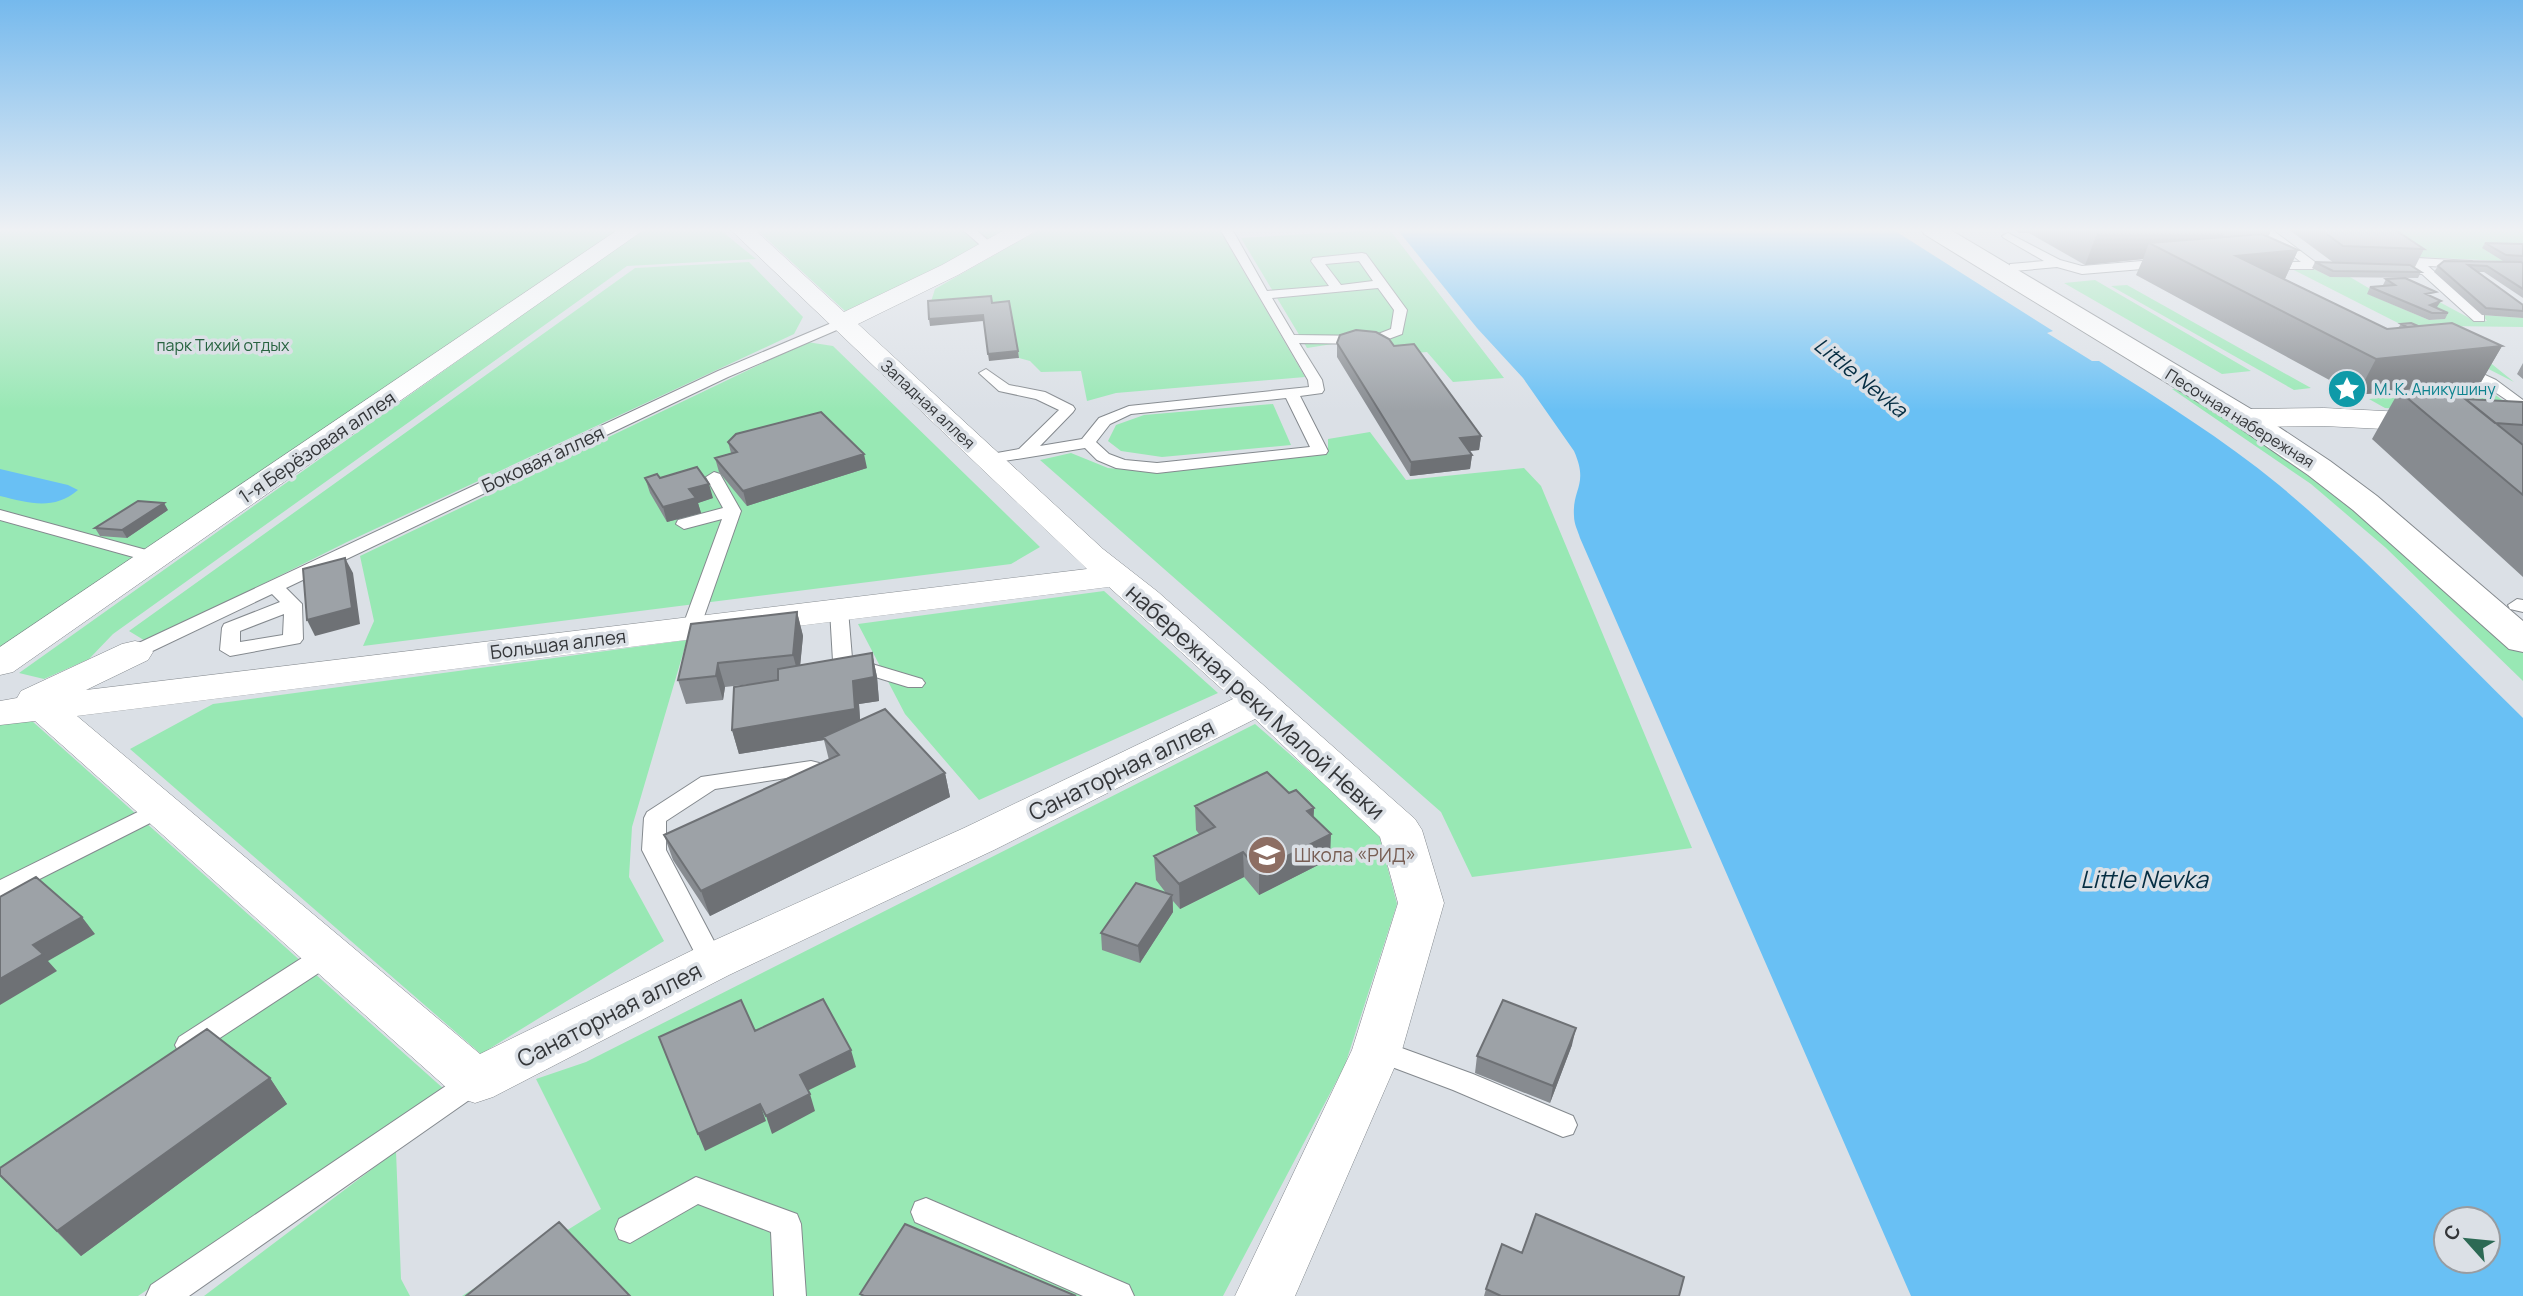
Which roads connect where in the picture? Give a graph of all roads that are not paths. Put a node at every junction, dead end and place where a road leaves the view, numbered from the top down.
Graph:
1 (546, 289) edge
2 (805, 289) edge
3 (908, 289) edge
4 (1261, 289) edge
5 (1332, 289) edge
6 (1385, 289) edge
7 (2037, 289) edge
8 (2050, 289) edge
9 (2447, 289) edge
10 (1264, 295) junction
11 (2479, 318) dead end
12 (841, 323) junction
13 (1289, 339) junction
14 (2442, 358) edge
15 (986, 373) dead end
16 (1291, 393) junction
17 (2523, 407) edge
18 (2259, 418) junction
19 (2523, 428) edge
20 (1088, 443) junction
21 (1025, 452) junction
22 (986, 459) junction
23 (714, 477) edge
24 (733, 511) junction
25 (0, 515) edge
26 (684, 524) dead end
27 (155, 558) junction
28 (1116, 576) junction
29 (274, 587) junction
30 (293, 604) dead end
31 (2521, 607) edge
32 (839, 610) junction
33 (691, 628) junction
34 (2523, 640) edge
35 (135, 652) joint
36 (0, 664) edge
37 (915, 683) dead end
38 (1258, 702) junction
39 (23, 707) edge
40 (811, 768) edge
41 (160, 808) junction
42 (0, 890) edge
43 (328, 954) junction
44 (712, 962) junction
45 (1377, 1051) junction
46 (168, 1059) edge
47 (475, 1081) junction
48 (1563, 1125) dead end
49 (926, 1212) dead end
50 (630, 1229) dead end
51 (162, 1296) edge
52 (790, 1296) edge
53 (1118, 1296) edge
54 (1265, 1296) edge

1 - 27 street, 1-я Берёзовая аллея
2 - 12 street, Западная аллея
3 - 12 street, Боковая аллея
4 - 10 lane
5 - 10 lane
6 - 13 lane
7 - 18 main road, Песочная набережная
8 - 18 main road, Песочная набережная
9 - 11 lane
10 - 13 lane
12 - 22 street, Западная аллея
12 - 29 lane, Боковая аллея
13 - 16 lane
14 - 17 lane
15 - 21 lane
16 - 20 lane
16 - 20 lane
18 - 19 street
18 - 31 main road, Песочная набережная
18 - 34 main road, Песочная набережная
20 - 21 lane
21 - 22 lane
22 - 28 street, Западная аллея
23 - 24 lane
24 - 26 lane
24 - 33 lane
25 - 27 lane
27 - 36 street, 1-я Берёзовая аллея
28 - 32 street, Большая аллея
28 - 38 street, набережная реки Малой Невки
29 - 30 lane
29 - 35 lane, Боковая аллея
32 - 33 street, Большая аллея
32 - 37 lane
33 - 39 street, Большая аллея
35 - 39 street, Боковая аллея
38 - 44 street, Санаторная аллея
38 - 45 street, набережная реки Малой Невки
39 - 41 street
40 - 44 lane
41 - 42 lane
41 - 43 street
43 - 46 lane
43 - 47 street
44 - 47 street, Санаторная аллея
45 - 48 lane
45 - 54 street, набережная реки Малой Невки
47 - 51 lane
49 - 53 lane
50 - 52 lane

